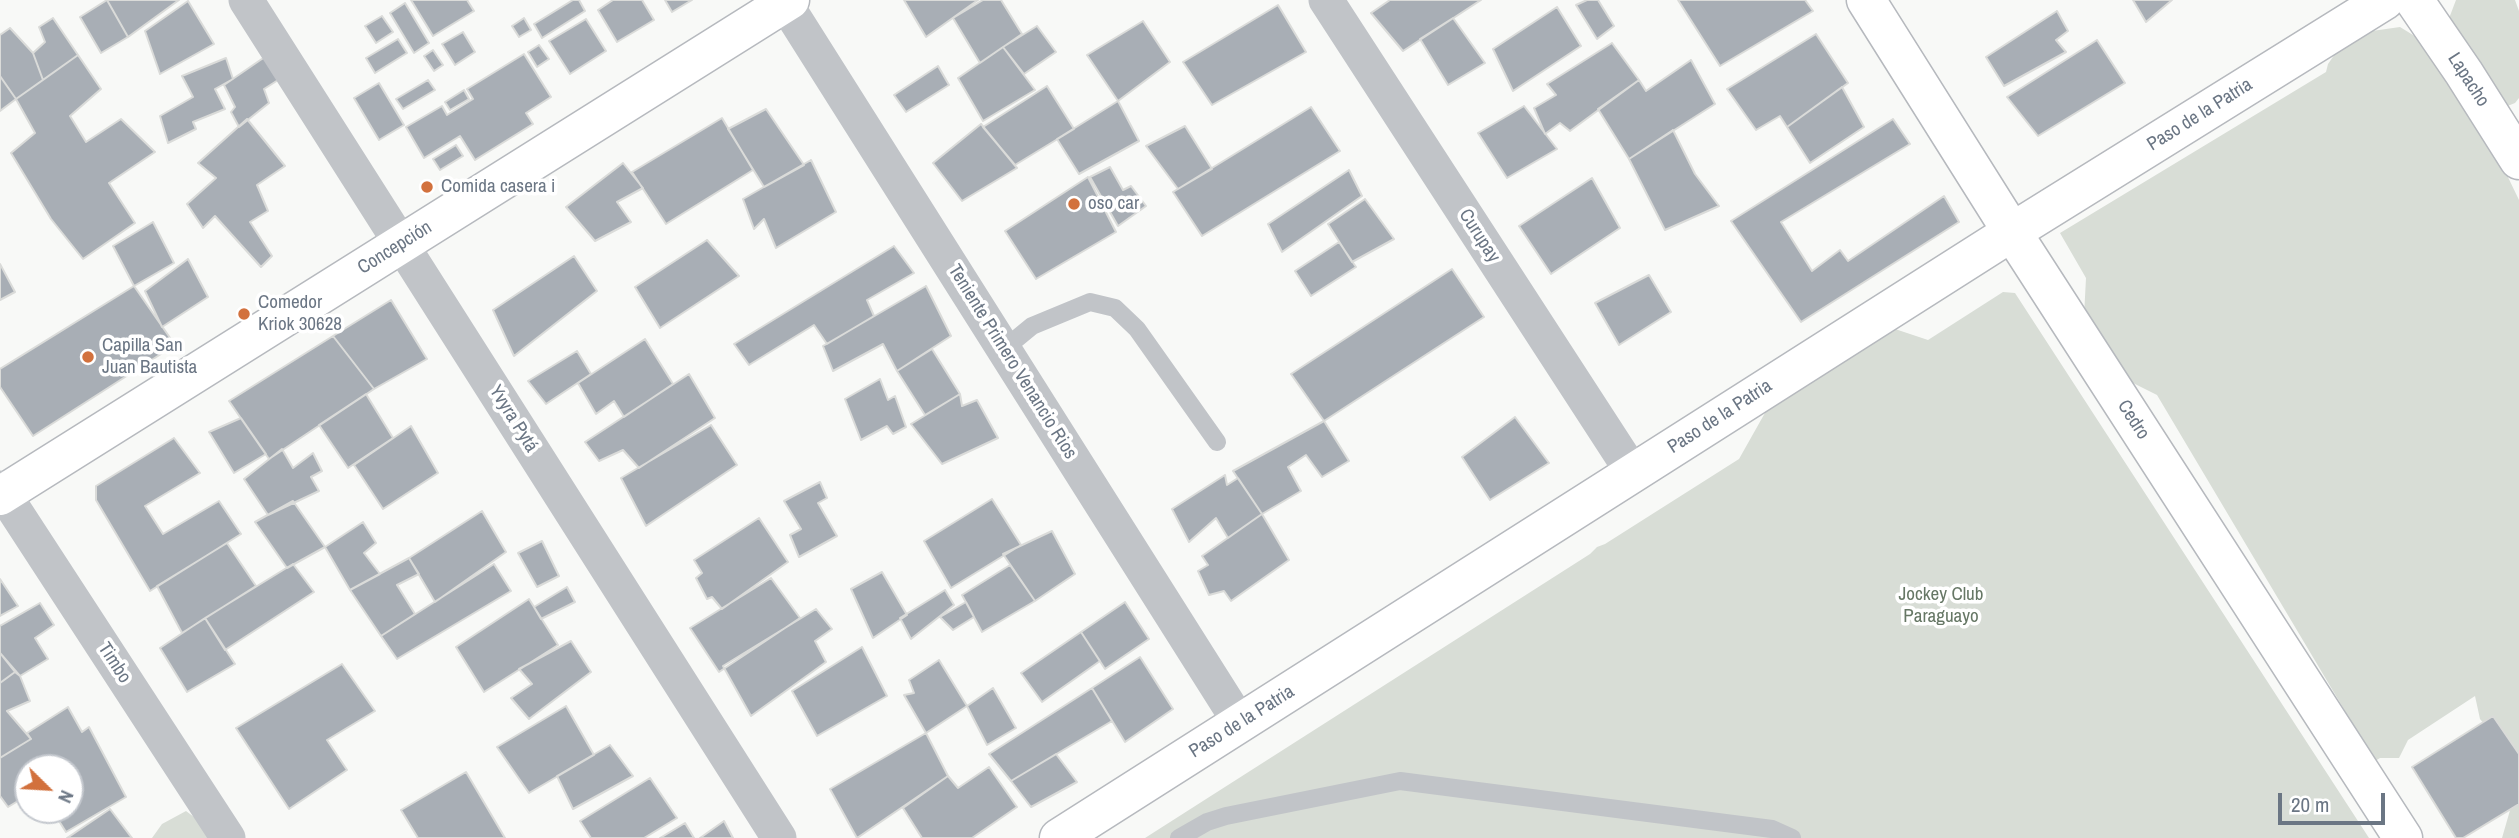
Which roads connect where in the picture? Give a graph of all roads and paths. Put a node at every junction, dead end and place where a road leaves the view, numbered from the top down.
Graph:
1 (246, 0) edge
2 (1326, 0) edge
3 (1866, 0) edge
4 (2385, 0) edge
5 (2414, 0) edge
6 (786, 1) edge
7 (2519, 160) edge
8 (2012, 232) junction
9 (402, 244) junction
10 (1004, 349) junction
11 (1217, 442) dead end
12 (1633, 473) junction
13 (1, 493) edge
14 (1240, 723) junction
15 (228, 838) edge
16 (779, 838) edge
17 (1059, 838) edge
18 (1178, 838) edge
19 (1792, 838) edge
20 (2403, 838) edge

1 - 9 street, Yvyra Pytá
2 - 12 street, Curupay
3 - 8 street, Cedro
4 - 8 street, Paso de la Patria
5 - 7 street, Lapacho
6 - 9 street, Concepción
6 - 10 street, Teniente Primero Venancio Rios
8 - 12 street, Paso de la Patria
8 - 20 street, Cedro
9 - 13 street, Concepción
9 - 16 street, Yvyra Pytá
10 - 11 lane
10 - 14 street, Teniente Primero Venancio Rios
12 - 14 street, Paso de la Patria
13 - 15 street, Timbo
14 - 17 street, Paso de la Patria
18 - 19 lane

